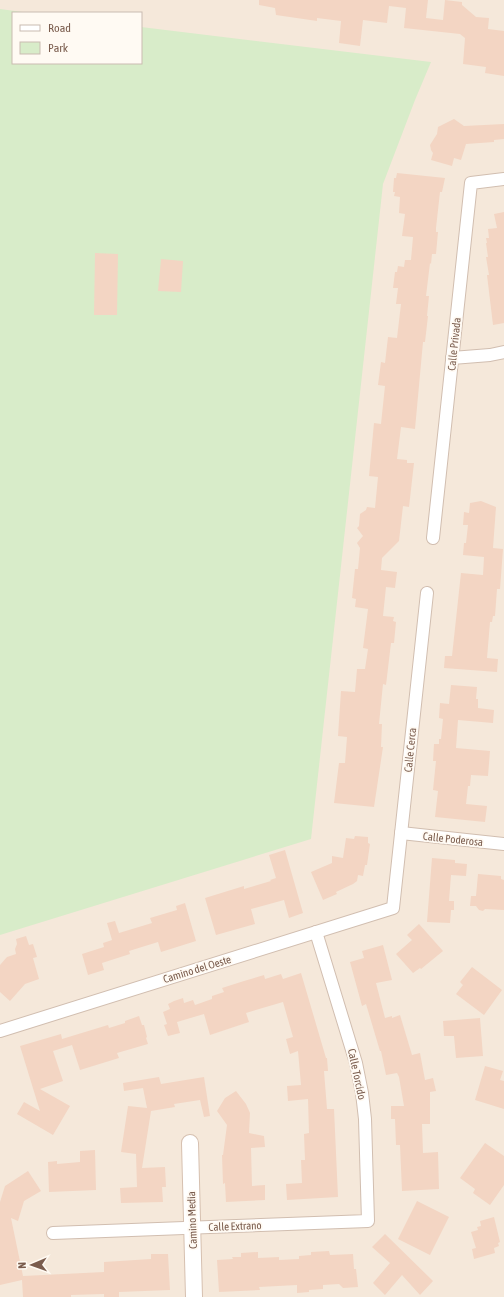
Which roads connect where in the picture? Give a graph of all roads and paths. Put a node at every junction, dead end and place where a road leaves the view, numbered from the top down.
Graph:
1 (504, 180) edge
2 (504, 352) edge
3 (452, 358) junction
4 (433, 538) dead end
5 (427, 593) dead end
6 (401, 834) junction
7 (504, 844) edge
8 (393, 908) joint
9 (316, 932) junction
10 (0, 1031) edge
11 (190, 1143) dead end
12 (368, 1221) joint
13 (193, 1227) junction
14 (53, 1232) dead end
15 (194, 1297) edge

1 - 3 street, Calle Privada
2 - 3 street
3 - 4 street, Calle Privada
5 - 6 street, Calle Cerca
6 - 7 street, Calle Poderosa
6 - 8 street, Calle Cerca
8 - 9 street, Camino del Oeste
9 - 10 street, Camino del Oeste
9 - 12 street, Calle Torcido
11 - 13 street, Camino Media
12 - 13 street, Calle Extrano
13 - 14 street, Calle Extrano
13 - 15 street, Camino Media

